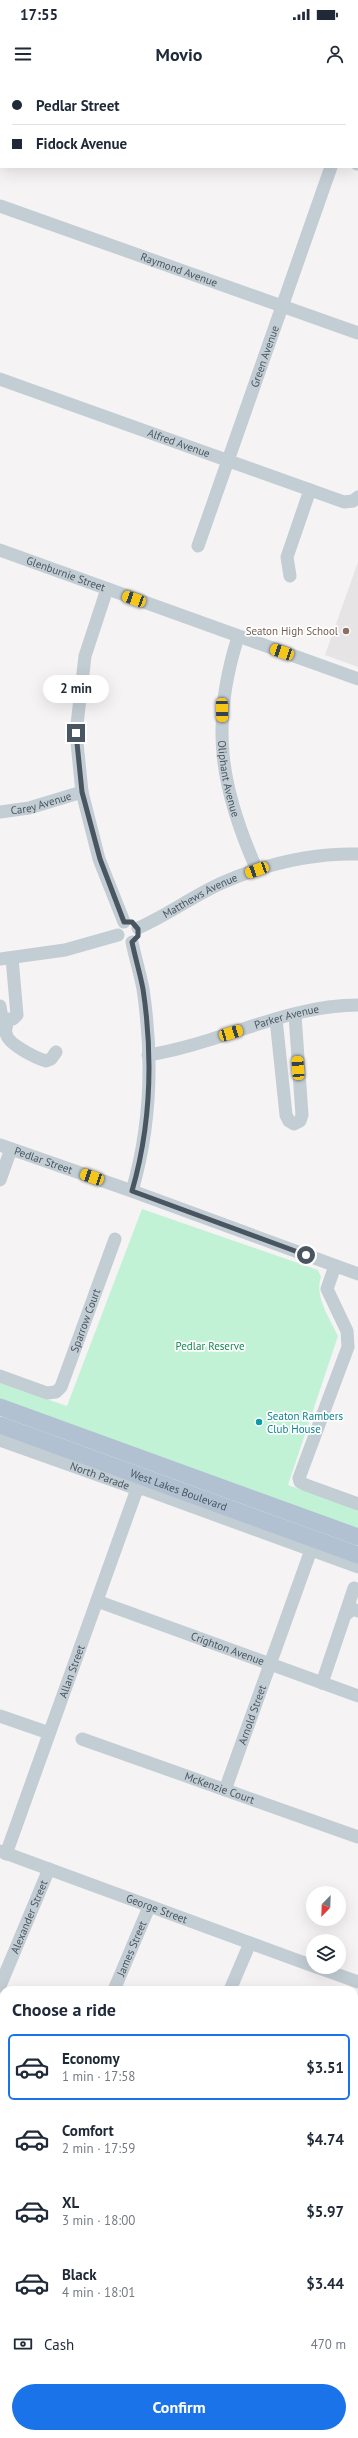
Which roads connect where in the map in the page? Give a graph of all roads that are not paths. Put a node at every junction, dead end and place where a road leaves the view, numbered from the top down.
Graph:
1 (331, 168) edge
2 (0, 206) edge
3 (282, 306) junction
4 (358, 333) edge
5 (0, 379) edge
6 (227, 460) junction
7 (310, 490) junction
8 (358, 497) edge
9 (198, 546) dead end
10 (0, 550) edge
11 (290, 576) dead end
12 (107, 589) junction
13 (238, 637) junction
14 (358, 679) edge
15 (82, 792) junction
16 (0, 812) edge
17 (358, 854) edge
18 (257, 870) junction
19 (124, 922) junction
20 (138, 928) junction
21 (118, 935) junction
22 (132, 942) junction
23 (6, 959) edge
24 (358, 1005) edge
25 (0, 1006) edge
26 (294, 1015) junction
27 (276, 1019) junction
28 (7, 1021) junction
29 (56, 1052) dead end
30 (148, 1056) junction
31 (6, 1147) edge
32 (0, 1180) edge
33 (132, 1191) junction
34 (114, 1239) dead end
35 (335, 1266) junction
36 (358, 1274) edge
37 (0, 1376) edge
38 (0, 1407) edge
39 (0, 1425) edge
40 (0, 1440) edge
41 (137, 1489) junction
42 (358, 1504) edge
43 (358, 1536) edge
44 (311, 1550) junction
45 (358, 1554) edge
46 (358, 1567) edge
47 (354, 1588) dead end
48 (97, 1601) junction
49 (358, 1611) edge
50 (345, 1615) junction
51 (271, 1664) junction
52 (322, 1683) junction
53 (358, 1696) edge
54 (0, 1716) edge
55 (49, 1733) junction
56 (82, 1739) dead end
57 (225, 1790) junction
58 (358, 1837) edge
59 (3, 1852) edge
60 (49, 1869) junction
61 (149, 1907) junction
62 (250, 1943) junction
63 (306, 1963) edge
64 (336, 1974) edge
65 (358, 1982) edge
66 (0, 1986) edge
67 (116, 1986) edge
68 (232, 1986) edge

1 - 3 street, Green Avenue
2 - 3 street, Raymond Avenue
3 - 4 street, Raymond Avenue
3 - 6 street, Green Avenue
5 - 6 street, Alfred Avenue
6 - 7 street, Alfred Avenue
6 - 9 street, Green Avenue
7 - 8 street, Alfred Avenue
7 - 11 street
10 - 12 street, Glenburnie Street
12 - 13 street, Glenburnie Street
12 - 15 street
13 - 14 street, Glenburnie Street
13 - 18 street, Oliphant Avenue
15 - 16 street, Carey Avenue
15 - 19 street
17 - 18 street, Matthews Avenue
18 - 20 street, Matthews Avenue
19 - 20 street
19 - 21 street
20 - 22 street
21 - 22 street
21 - 23 street
22 - 30 street
23 - 28 street
24 - 26 street, Parker Avenue
25 - 28 street
26 - 27 street, Parker Avenue
26 - 27 street
27 - 30 street, Parker Avenue
28 - 29 street
30 - 33 street
31 - 32 street
31 - 33 street, Pedlar Street
33 - 35 street, Pedlar Street
34 - 37 street, Sparrow Court
35 - 36 street, Pedlar Street
35 - 42 street
38 - 43 main road, West Lakes Boulevard
39 - 45 main road, West Lakes Boulevard
40 - 41 street, North Parade
41 - 44 street, North Parade
41 - 48 street, Allan Street
44 - 46 street, North Parade
44 - 51 street, Arnold Street
47 - 50 street
48 - 51 street, Crighton Avenue
48 - 55 street, Allan Street
49 - 50 street
50 - 52 street
51 - 52 street, Crighton Avenue
51 - 57 street, Arnold Street
52 - 53 street, Crighton Avenue
54 - 55 street
55 - 59 street, Allan Street
56 - 57 street, McKenzie Court
57 - 58 street, McKenzie Court
59 - 60 street, George Street
60 - 61 street, George Street
60 - 66 street, Alexander Street
61 - 62 street, George Street
61 - 67 street, James Street
62 - 63 street, George Street
62 - 68 street
64 - 65 street

